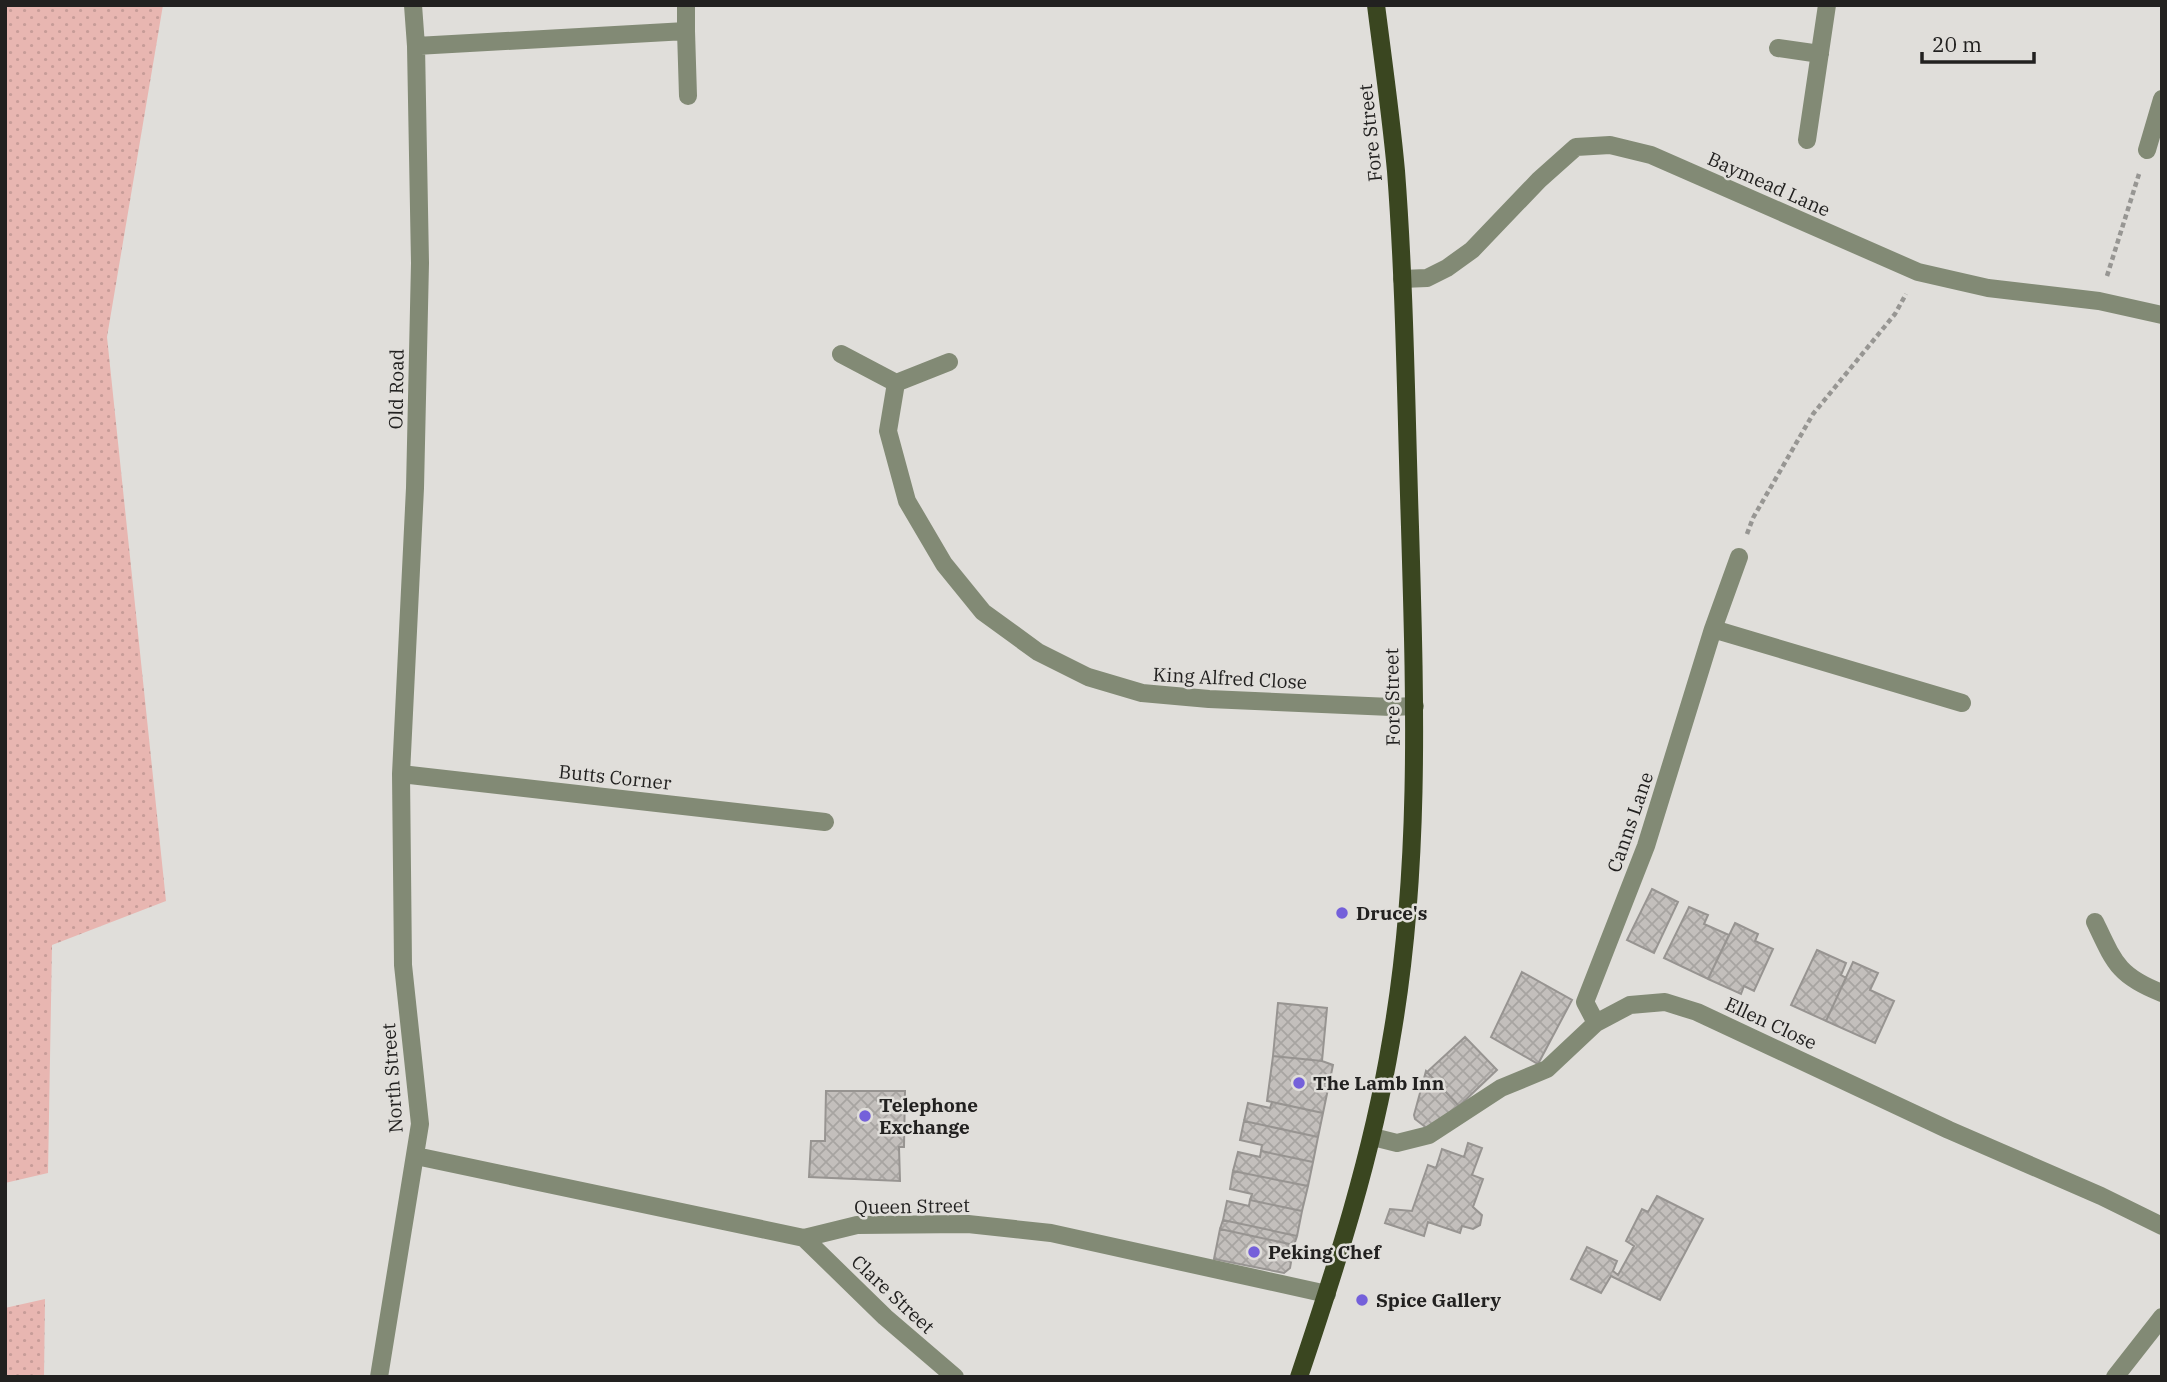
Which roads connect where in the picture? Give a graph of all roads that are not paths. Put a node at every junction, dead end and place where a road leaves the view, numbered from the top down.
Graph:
1 (412, 5) edge
2 (686, 5) edge
3 (1376, 5) edge
4 (1827, 5) edge
5 (686, 31) junction
6 (416, 46) junction
7 (1778, 48) dead end
8 (1820, 54) junction
9 (688, 96) dead end
10 (2162, 99) edge
11 (1807, 141) dead end
12 (2147, 150) road end
13 (1402, 279) junction
14 (2162, 316) edge
15 (841, 354) dead end
16 (949, 362) dead end
17 (896, 383) junction
18 (1738, 557) road end
19 (1713, 629) junction
20 (1962, 703) dead end
21 (1415, 706) junction
22 (401, 774) junction
23 (825, 822) dead end
24 (2095, 922) dead end
25 (2162, 993) edge
26 (1597, 1023) junction
27 (1373, 1138) junction
28 (416, 1156) junction
29 (2162, 1226) edge
30 (804, 1238) junction
31 (1327, 1294) junction
32 (2162, 1317) edge
33 (379, 1377) edge
34 (955, 1377) edge
35 (1299, 1377) edge
36 (2115, 1377) edge

1 - 6 street, Old Road
2 - 5 street
3 - 13 main road, Fore Street
4 - 8 street
5 - 6 street
5 - 9 street
6 - 22 street, Old Road
7 - 8 street
8 - 11 street
10 - 12 street
13 - 14 street, Baymead Lane
13 - 21 main road, Fore Street
15 - 17 street
16 - 17 street
17 - 21 street, King Alfred Close
18 - 19 street, Canns Lane
19 - 20 street
19 - 26 street, Canns Lane
21 - 27 main road, Fore Street
22 - 23 street, Butts Corner
22 - 28 street, North Street
24 - 25 street
26 - 27 street, Ellen Close
26 - 29 street, Ellen Close
27 - 31 main road, Fore Street
28 - 30 street, Queen Street
28 - 33 street, North Street
30 - 31 street, Queen Street
30 - 34 street, Clare Street
31 - 35 main road, Fore Street
32 - 36 street

